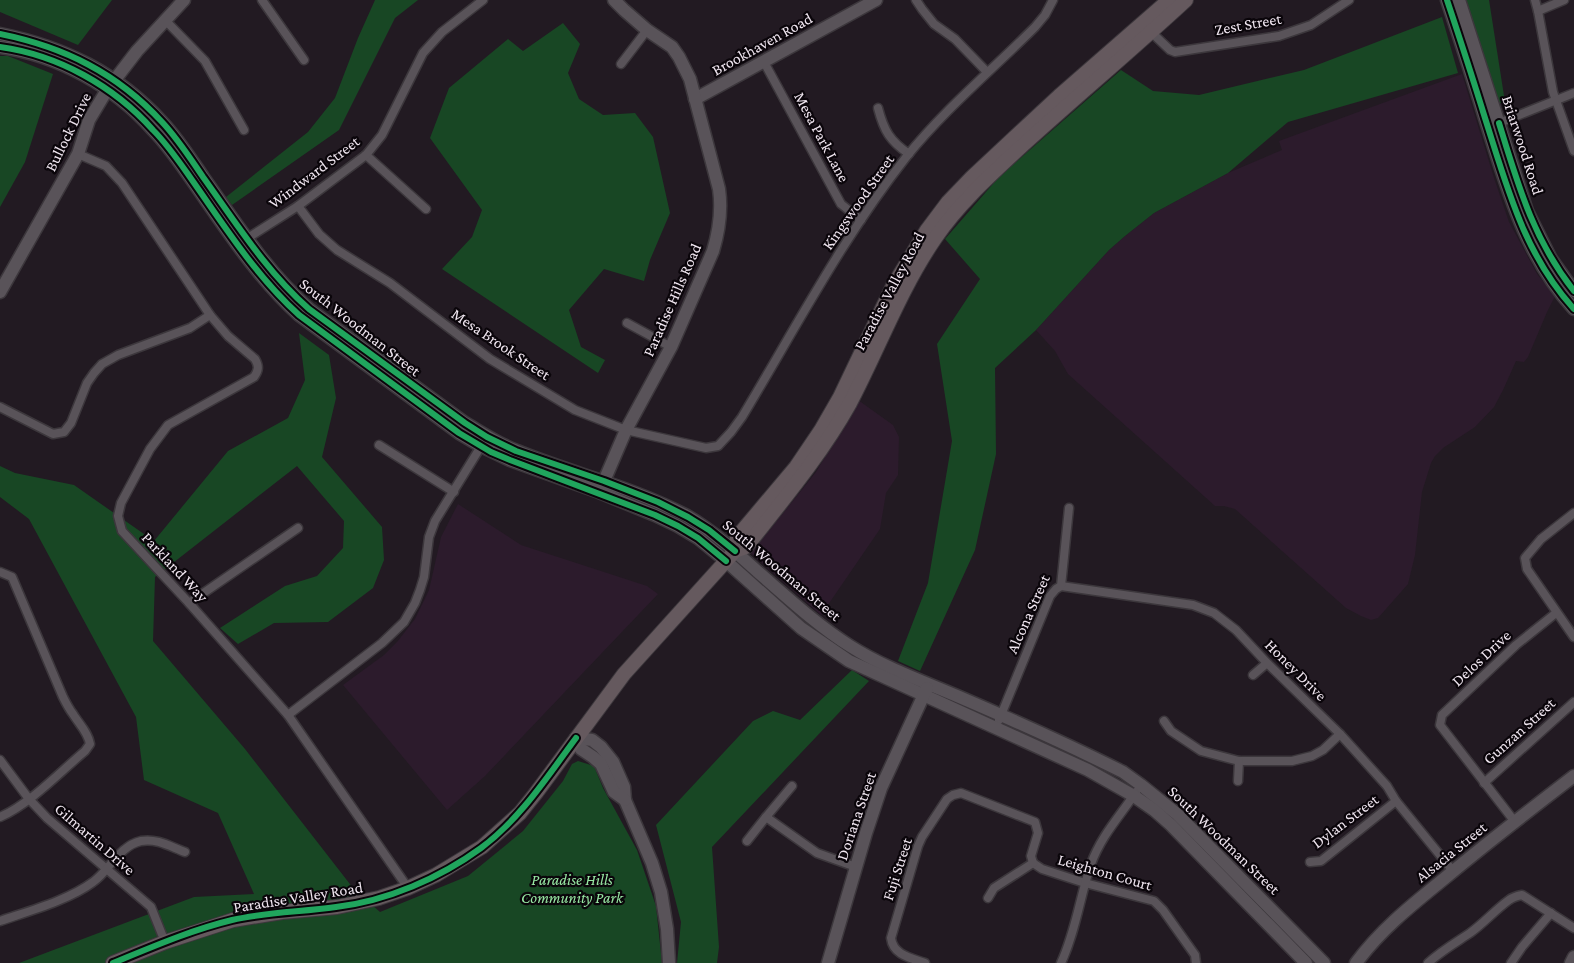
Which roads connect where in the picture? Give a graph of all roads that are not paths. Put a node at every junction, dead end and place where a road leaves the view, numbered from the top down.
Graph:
1 (184, 0) edge
2 (262, 0) edge
3 (483, 0) edge
4 (614, 0) edge
5 (876, 0) edge
6 (916, 0) edge
7 (1053, 0) edge
8 (1169, 0) edge
9 (1186, 0) edge
10 (1349, 0) edge
11 (1447, 0) edge
12 (1459, 0) edge
13 (1535, 0) edge
14 (1564, 0) edge
15 (1538, 11) junction
16 (166, 21) junction
17 (647, 30) junction
18 (1151, 32) junction
19 (0, 34) edge
20 (0, 47) edge
21 (304, 60) dead end
22 (764, 62) junction
23 (621, 64) dead end
24 (987, 72) junction
25 (111, 85) junction
26 (1574, 93) edge
27 (695, 99) junction
28 (1555, 101) junction
29 (878, 108) dead end
30 (1493, 125) junction
31 (243, 130) dead end
32 (1574, 151) edge
33 (78, 153) junction
34 (909, 154) junction
35 (366, 155) junction
36 (298, 206) junction
37 (426, 209) dead end
38 (861, 220) junction
39 (242, 242) junction
40 (1550, 279) junction
41 (1574, 291) edge
42 (0, 292) edge
43 (1574, 296) edge
44 (1574, 309) edge
45 (210, 315) junction
46 (627, 323) dead end
47 (671, 347) junction
48 (0, 407) edge
49 (626, 430) junction
50 (484, 441) junction
51 (379, 445) dead end
52 (718, 446) joint
53 (602, 487) junction
54 (454, 492) junction
55 (1069, 508) dead end
56 (1574, 513) edge
57 (298, 528) dead end
58 (730, 556) junction
59 (3, 573) edge
60 (1061, 586) junction
61 (189, 603) junction
62 (1556, 613) junction
63 (1574, 637) edge
64 (1267, 663) junction
65 (1253, 675) dead end
66 (927, 690) junction
67 (1574, 702) edge
68 (288, 715) junction
69 (1001, 715) junction
70 (1164, 721) dead end
71 (996, 728) junction
72 (1340, 734) junction
73 (576, 738) junction
74 (0, 760) edge
75 (1239, 761) junction
76 (1574, 776) edge
77 (1238, 781) dead end
78 (1484, 783) junction
79 (1141, 785) junction
80 (792, 786) dead end
81 (1134, 796) junction
82 (29, 799) junction
83 (1396, 801) junction
84 (0, 817) edge
85 (766, 817) junction
86 (1515, 822) junction
87 (747, 841) dead end
88 (185, 852) dead end
89 (1310, 862) dead end
90 (1033, 863) junction
91 (856, 867) junction
92 (106, 869) junction
93 (1453, 871) junction
94 (1085, 883) junction
95 (408, 888) junction
96 (988, 898) dead end
97 (1551, 913) junction
98 (0, 921) edge
99 (1574, 928) edge
100 (165, 942) junction
101 (1574, 957) edge
102 (1064, 962) edge
103 (113, 963) edge
104 (669, 963) edge
105 (828, 963) edge
106 (925, 963) edge
107 (1196, 963) edge
108 (1306, 963) edge
109 (1324, 963) edge
110 (1356, 963) edge
111 (1428, 963) edge
112 (1511, 963) edge
113 (1570, 963) edge

1 - 16 main road, Bullock Drive
2 - 21 street
3 - 35 street, Windward Street
4 - 17 main road, Paradise Hills Road
5 - 22 main road, Brookhaven Road
6 - 24 street
7 - 24 street, Kingswood Street
8 - 58 main road, Paradise Valley Road
9 - 18 main road, Paradise Valley Road
10 - 18 street, Zest Street
11 - 30 main road, Briarwood Road
12 - 30 main road, Briarwood Road
13 - 15 street
14 - 15 street
15 - 28 street
16 - 25 main road, Bullock Drive
16 - 31 street
17 - 23 street
17 - 27 main road, Paradise Hills Road
18 - 58 main road, Paradise Valley Road
19 - 25 main road, South Woodman Street
20 - 25 main road, South Woodman Street
22 - 27 main road, Brookhaven Road
22 - 38 street, Mesa Park Lane
24 - 34 street, Kingswood Street
25 - 33 main road, Bullock Drive
25 - 39 main road, South Woodman Street
26 - 28 street
27 - 47 main road, Paradise Hills Road
28 - 30 street
28 - 32 street
29 - 34 street
30 - 40 main road, Briarwood Road
30 - 41 main road, Briarwood Road
33 - 42 main road, Bullock Drive
33 - 45 street, Parkland Way
34 - 38 street, Kingswood Street
35 - 36 street, Windward Street
35 - 37 street
36 - 39 street, Windward Street
36 - 49 street, Mesa Brook Street
38 - 52 street, Kingswood Street
39 - 50 main road, South Woodman Street
40 - 43 main road
40 - 44 main road, Briarwood Road
45 - 48 street
45 - 61 street, Parkland Way
46 - 47 street
47 - 49 main road, Paradise Hills Road
49 - 52 street, Mesa Brook Street
49 - 53 main road, Paradise Hills Road
50 - 53 main road, South Woodman Street
50 - 54 street
51 - 54 street
53 - 58 main road, South Woodman Street
54 - 68 street
55 - 60 street, Alcona Street
56 - 62 street
57 - 61 street
58 - 66 main road, South Woodman Street
58 - 73 main road, Paradise Valley Road
59 - 82 street
60 - 64 street, Honey Drive
60 - 69 street, Alcona Street
61 - 68 street, Parkland Way
62 - 63 street
62 - 78 street, Delos Drive
64 - 65 street
64 - 72 street, Honey Drive
66 - 69 main road, South Woodman Street
66 - 71 main road, South Woodman Street
66 - 91 main road, Doriana Street
67 - 78 street, Gunzan Street
68 - 95 street, Parkland Way
69 - 71 street, Alcona Street
69 - 79 main road, South Woodman Street
70 - 75 street
71 - 81 main road, South Woodman Street
72 - 75 street
72 - 83 street, Honey Drive
73 - 95 main road, Paradise Valley Road
73 - 104 main road
74 - 82 street, Gilmartin Drive
75 - 77 street
76 - 86 main road, Alsacia Street
78 - 86 street
79 - 81 street
79 - 109 main road, South Woodman Street
80 - 85 street
81 - 94 street
81 - 108 main road, South Woodman Street
82 - 84 street
82 - 92 street, Gilmartin Drive
83 - 89 street, Dylan Street
83 - 93 street, Honey Drive
85 - 87 street
85 - 91 street
86 - 93 main road, Alsacia Street
88 - 92 street
90 - 94 street, Leighton Court
90 - 96 street, Leighton Court
90 - 106 street, Fuji Street
91 - 105 main road, Doriana Street
92 - 98 street
92 - 100 street, Gilmartin Drive
93 - 110 main road, Alsacia Street
94 - 102 street
94 - 107 street, Leighton Court
95 - 100 main road, Paradise Valley Road
97 - 99 street
97 - 111 street
97 - 112 street
100 - 103 main road, Paradise Valley Road
101 - 113 main road

